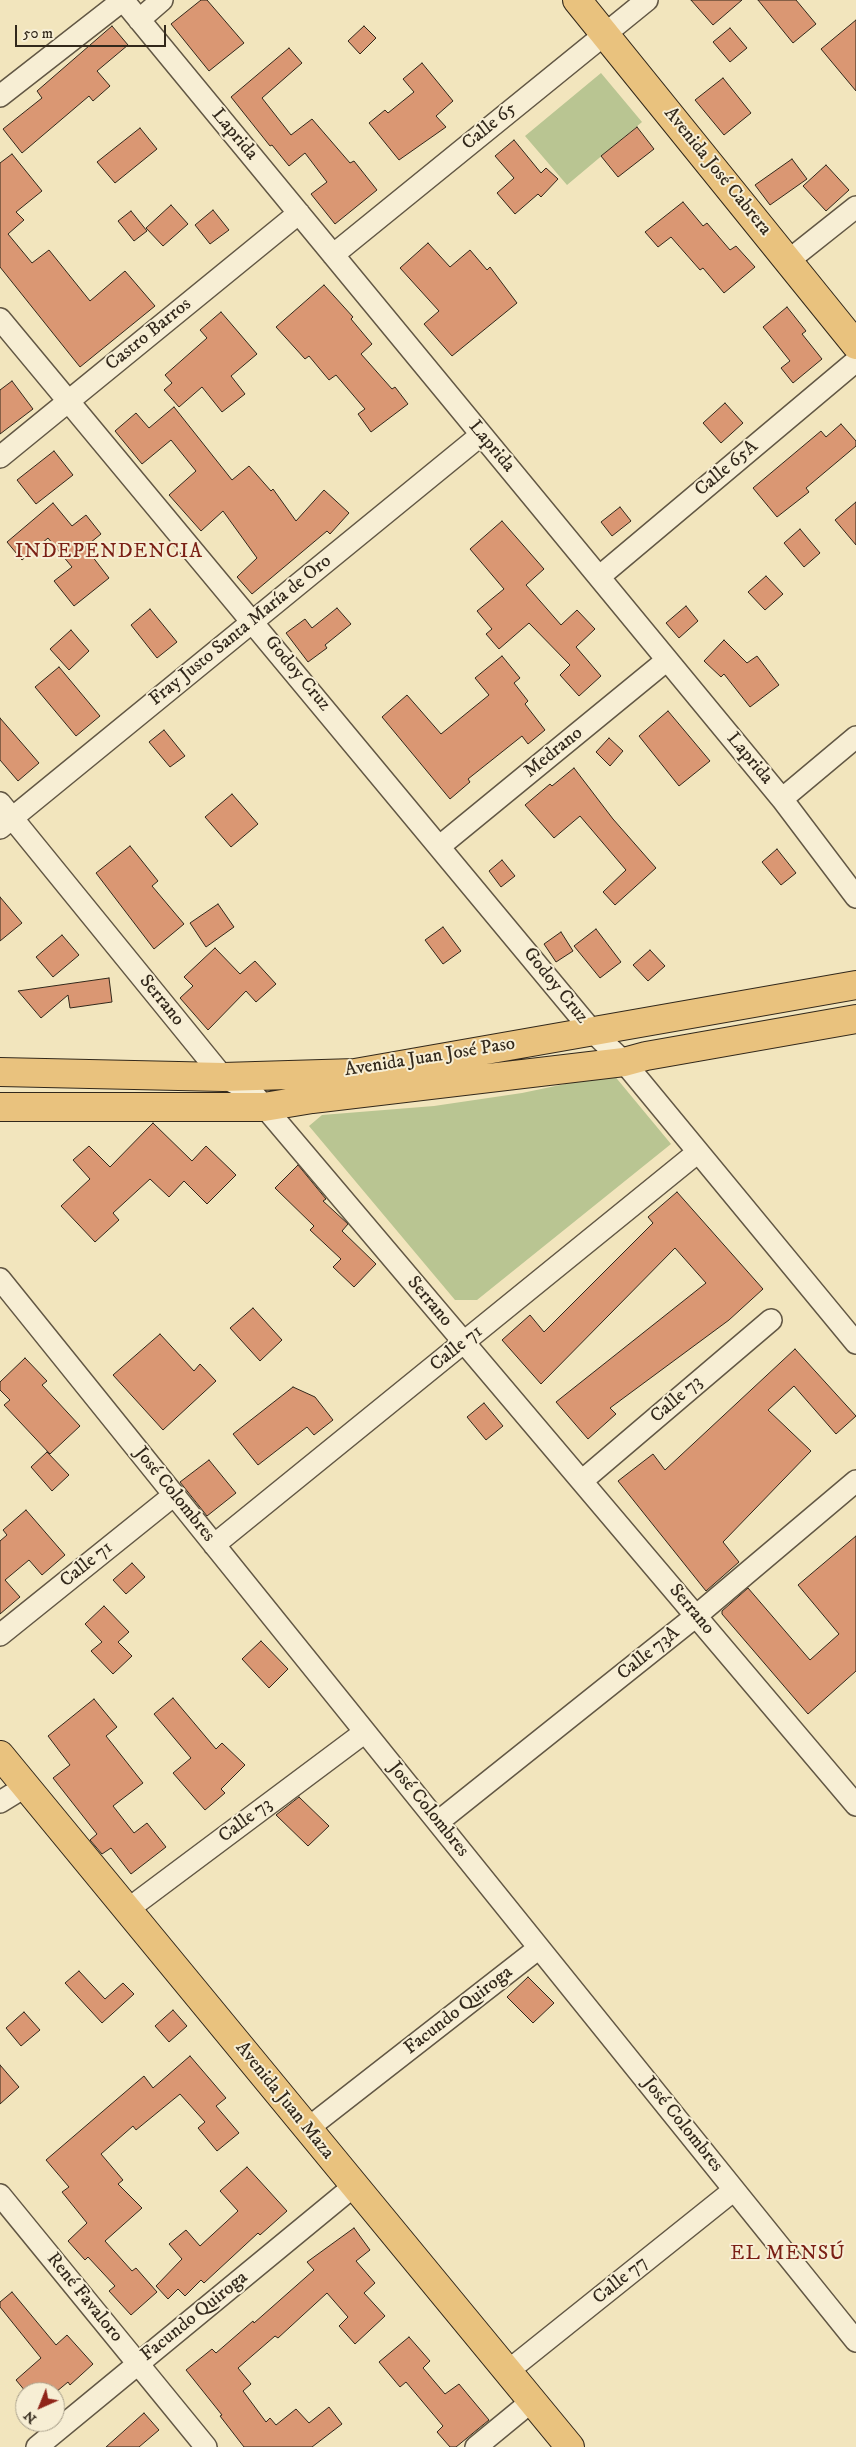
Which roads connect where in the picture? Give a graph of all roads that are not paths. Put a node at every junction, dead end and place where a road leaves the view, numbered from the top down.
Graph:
1 (123, 0) edge
2 (162, 0) edge
3 (577, 0) edge
4 (647, 0) edge
5 (139, 20) junction
6 (605, 34) junction
7 (0, 96) edge
8 (856, 207) edge
9 (299, 213) junction
10 (333, 255) junction
11 (788, 261) junction
12 (0, 319) edge
13 (856, 345) edge
14 (856, 361) edge
15 (69, 399) junction
16 (481, 435) junction
17 (0, 457) edge
18 (599, 577) junction
19 (253, 621) junction
20 (667, 660) junction
21 (856, 737) edge
22 (782, 799) junction
23 (4, 816) edge
24 (440, 846) junction
25 (856, 898) edge
26 (856, 985) edge
27 (856, 1019) edge
28 (592, 1031) junction
29 (624, 1062) junction
30 (0, 1072) edge
31 (222, 1077) junction
32 (0, 1107) edge
33 (264, 1108) junction
34 (698, 1152) junction
35 (0, 1279) edge
36 (770, 1320) dead end
37 (856, 1342) edge
38 (464, 1343) junction
39 (583, 1480) junction
40 (856, 1481) edge
41 (174, 1495) junction
42 (214, 1545) junction
43 (696, 1616) junction
44 (0, 1635) edge
45 (365, 1732) junction
46 (0, 1754) edge
47 (26, 1786) junction
48 (0, 1802) edge
49 (856, 1805) edge
50 (438, 1822) junction
51 (126, 1910) junction
52 (539, 1948) junction
53 (307, 2128) junction
54 (354, 2186) junction
55 (734, 2190) junction
56 (0, 2195) edge
57 (856, 2341) edge
58 (138, 2364) junction
59 (508, 2371) junction
60 (532, 2401) junction
61 (37, 2447) edge
62 (206, 2447) edge
63 (476, 2447) edge
64 (570, 2447) edge

1 - 5 street, Laprida
1 - 7 street
2 - 5 street
3 - 6 main road, Avenida José Cabrera
4 - 6 street, Calle 65
5 - 9 street, Laprida
6 - 10 street, Calle 65
6 - 11 main road, Avenida José Cabrera
8 - 11 street
9 - 10 street, Laprida
9 - 15 street, Castro Barros
10 - 16 street, Laprida
11 - 13 main road, Avenida José Cabrera
12 - 15 street, Godoy Cruz
14 - 18 street, Calle 65A
15 - 17 street, Castro Barros
15 - 19 street, Godoy Cruz
16 - 18 street, Laprida
16 - 19 street, Fray Justo Santa María de Oro
18 - 20 street, Laprida
19 - 23 street, Fray Justo Santa María de Oro
19 - 24 street, Godoy Cruz
20 - 22 street, Laprida
20 - 24 street, Medrano
21 - 22 street
22 - 25 street, Laprida
23 - 31 street, Serrano
24 - 28 street, Godoy Cruz
26 - 28 main road, Avenida Juan José Paso
27 - 29 main road, Avenida Juan José Paso
28 - 29 street, Godoy Cruz
28 - 31 main road, Avenida Juan José Paso
29 - 33 main road, Avenida Juan José Paso
29 - 34 street
30 - 31 main road, Avenida Juan José Paso
31 - 33 street, Serrano
32 - 33 main road, Avenida Juan José Paso
33 - 38 street, Serrano
34 - 37 street
34 - 38 street, Calle 71
35 - 41 street, José Colombres
36 - 39 street, Calle 73
38 - 39 street, Serrano
38 - 42 street, Calle 71
39 - 43 street, Serrano
40 - 43 street, Calle 73A
41 - 42 street, José Colombres
41 - 44 street, Calle 71
42 - 45 street, José Colombres
43 - 49 street, Serrano
43 - 50 street, Calle 73A
45 - 50 street, José Colombres
45 - 51 street, Calle 73
46 - 47 main road, Avenida Juan Maza
47 - 48 street
47 - 51 main road, Avenida Juan Maza
50 - 52 street, José Colombres
51 - 53 main road, Avenida Juan Maza
52 - 53 street, Facundo Quiroga
52 - 55 street, José Colombres
53 - 54 main road, Avenida Juan Maza
54 - 58 street, Facundo Quiroga
54 - 59 main road, Avenida Juan Maza
55 - 57 street, José Colombres
55 - 59 street, Calle 77
56 - 58 street, René Favaloro
58 - 61 street, Facundo Quiroga
58 - 62 street, René Favaloro
59 - 60 main road, Avenida Juan Maza
60 - 63 street
60 - 64 main road, Avenida Juan Maza

